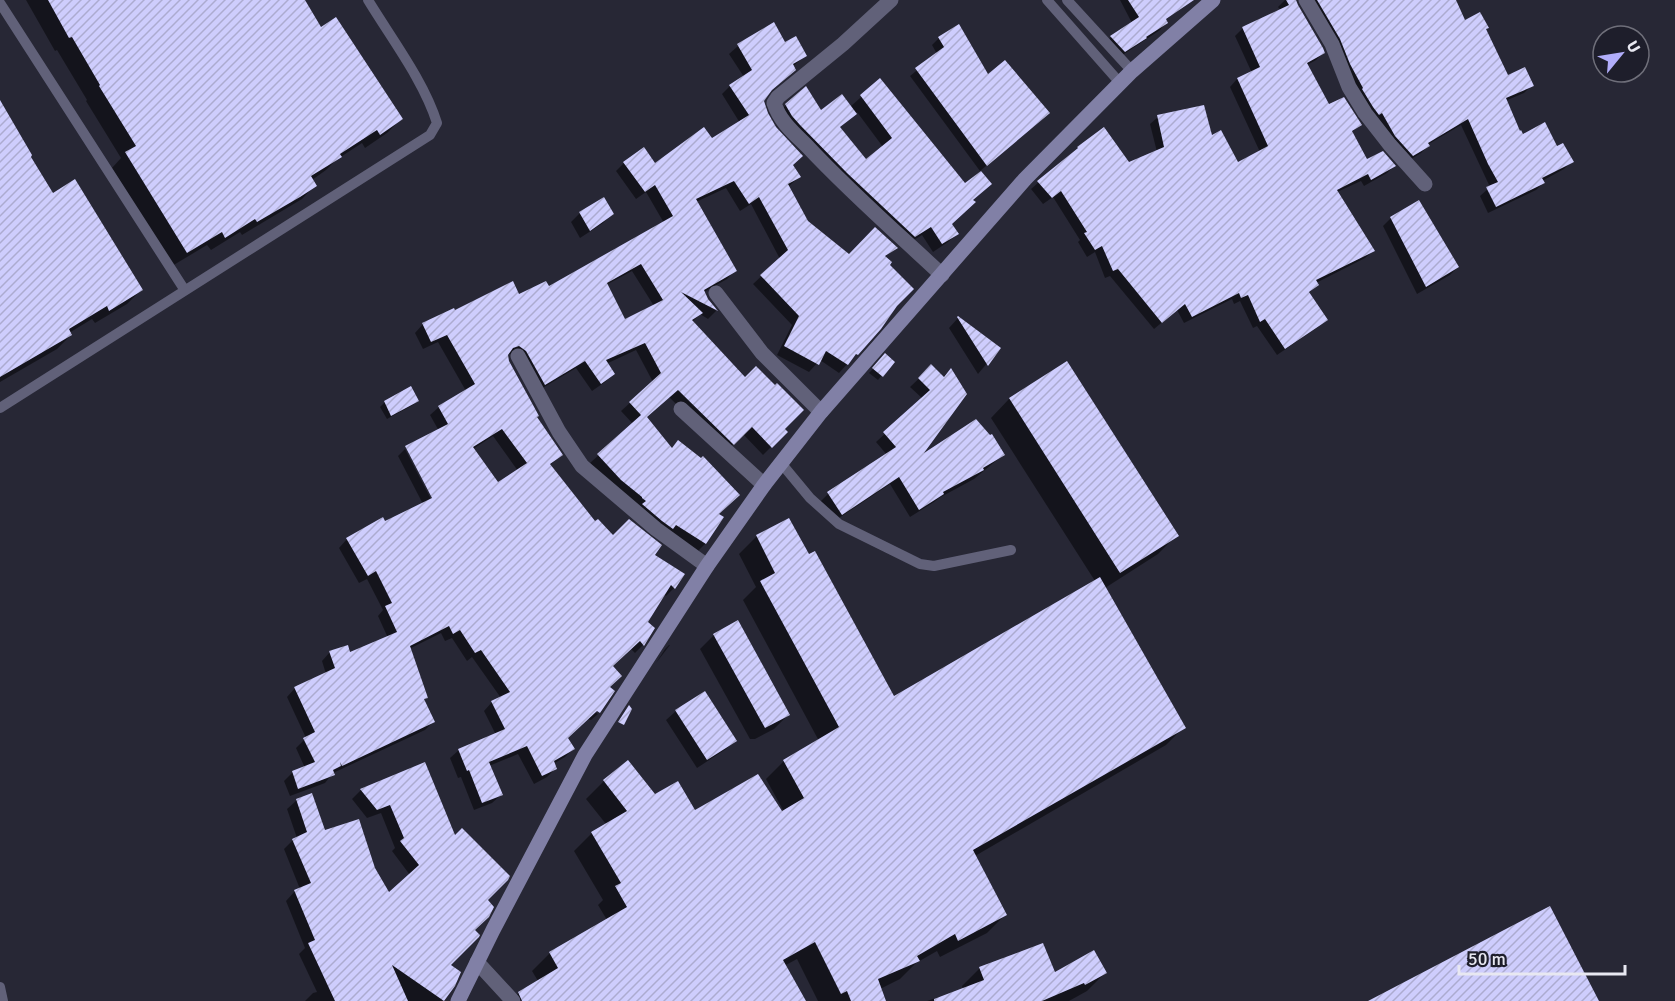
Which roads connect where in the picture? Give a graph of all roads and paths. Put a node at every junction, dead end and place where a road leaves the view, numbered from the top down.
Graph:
1 (368, 0) edge
2 (891, 0) edge
3 (1047, 0) edge
4 (1067, 0) edge
5 (1213, 0) edge
6 (1306, 0) edge
7 (0, 3) edge
8 (1132, 71) junction
9 (1121, 84) junction
10 (1425, 184) dead end
11 (942, 275) junction
12 (184, 289) junction
13 (716, 293) dead end
14 (518, 356) dead end
15 (0, 408) edge
16 (681, 409) dead end
17 (821, 412) junction
18 (780, 463) junction
19 (764, 485) junction
20 (1011, 550) dead end
21 (707, 566) junction
22 (477, 962) junction
23 (0, 987) edge
24 (3, 1001) edge
25 (458, 1001) edge
26 (513, 1001) edge

1 - 12 lane
2 - 11 street
3 - 9 lane
4 - 8 lane
5 - 8 main road
6 - 10 street
7 - 12 lane
8 - 9 main road
9 - 11 main road
11 - 17 main road
12 - 15 lane
13 - 17 street
14 - 21 street
16 - 19 street
17 - 18 main road
18 - 19 main road
18 - 20 lane
19 - 21 main road
21 - 22 main road
22 - 25 main road
22 - 26 street
23 - 24 lane

